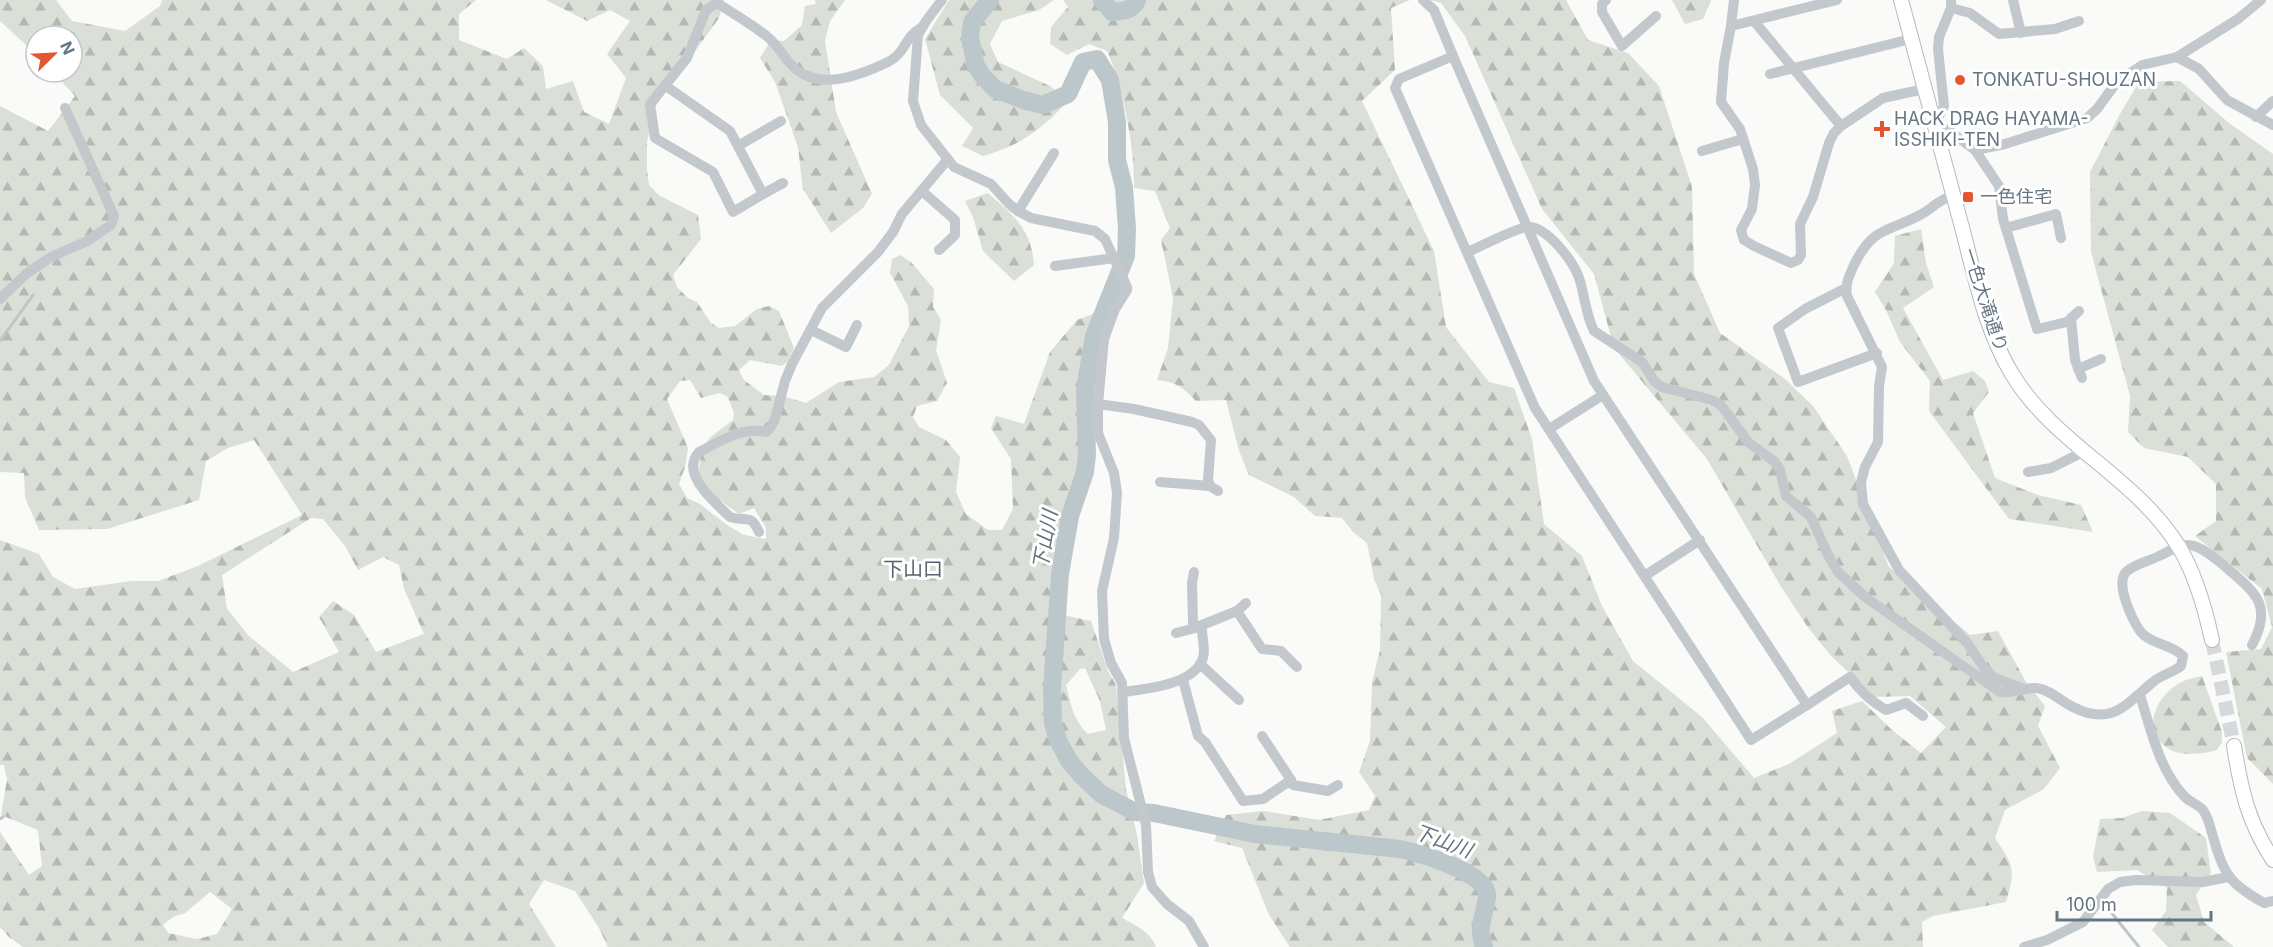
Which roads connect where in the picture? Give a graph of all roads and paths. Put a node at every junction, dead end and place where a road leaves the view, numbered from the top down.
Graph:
1 (942, 0) edge
2 (1423, 0) edge
3 (1606, 0) edge
4 (1734, 0) edge
5 (1837, 0) edge
6 (1901, 0) edge
7 (2013, 0) edge
8 (2261, 0) edge
9 (1805, 4) edge
10 (1951, 4) edge
11 (1656, 16) dead end
12 (1754, 21) junction
13 (2079, 21) dead end
14 (1731, 26) junction
15 (922, 27) junction
16 (2020, 33) junction
17 (1911, 39) junction
18 (1453, 56) junction
19 (2177, 57) junction
20 (1793, 69) junction
21 (1770, 74) dead end
22 (666, 86) junction
23 (1924, 89) junction
24 (2273, 101) edge
25 (65, 108) dead end
26 (2256, 117) junction
27 (781, 121) dead end
28 (1935, 124) junction
29 (2273, 125) edge
30 (1841, 126) junction
31 (1743, 139) junction
32 (738, 146) junction
33 (1975, 150) junction
34 (1701, 151) dead end
35 (1054, 153) dead end
36 (948, 159) junction
37 (783, 183) dead end
38 (922, 191) junction
39 (763, 194) junction
40 (1954, 195) junction
41 (1018, 211) junction
42 (1527, 226) junction
43 (2006, 228) junction
44 (2061, 238) dead end
45 (939, 250) dead end
46 (1468, 252) junction
47 (1115, 260) junction
48 (1055, 266) dead end
49 (1846, 288) junction
50 (0, 299) edge
51 (857, 325) dead end
52 (811, 330) junction
53 (1877, 354) junction
54 (2101, 360) dead end
55 (1603, 395) junction
56 (1098, 405) junction
57 (1549, 429) junction
58 (2083, 452) junction
59 (2028, 472) dead end
60 (1160, 482) dead end
61 (759, 532) dead end
62 (1700, 540) junction
63 (2179, 547) junction
64 (1194, 572) dead end
65 (1646, 575) junction
66 (1246, 603) dead end
67 (1237, 611) junction
68 (1200, 628) junction
69 (1176, 633) dead end
70 (2212, 640) tunnel mouth
71 (2252, 645) dead end
72 (1200, 664) junction
73 (1297, 667) dead end
74 (1183, 680) junction
75 (2025, 689) junction
76 (1123, 692) junction
77 (2140, 695) junction
78 (1239, 700) dead end
79 (1806, 705) junction
80 (1923, 716) dead end
81 (1262, 736) dead end
82 (2234, 746) tunnel mouth
83 (1291, 780) junction
84 (1338, 785) dead end
85 (2273, 860) edge
86 (2228, 877) junction
87 (2273, 901) edge
88 (1204, 947) edge
89 (2024, 947) edge

1 - 15 street
2 - 18 street
3 - 11 street
4 - 14 street
5 - 9 street
6 - 17 main road, 一色大滝通り
7 - 16 street
8 - 19 street
9 - 12 street
10 - 16 street
10 - 28 street
12 - 14 street
12 - 20 street
13 - 16 street
14 - 31 street
15 - 22 street
15 - 36 street
17 - 20 street
17 - 23 main road, 一色大滝通り
18 - 42 street
18 - 46 street
19 - 26 street
19 - 33 street
20 - 21 street
20 - 30 street
22 - 32 street
22 - 39 street
23 - 28 main road, 一色大滝通り
23 - 30 street
24 - 26 street
25 - 50 street
26 - 29 street
27 - 32 street
28 - 33 street
28 - 40 main road, 一色大滝通り
30 - 31 street
31 - 34 street
32 - 39 street
33 - 43 street
35 - 41 street
36 - 38 street
36 - 41 street
37 - 39 street
38 - 45 street
38 - 52 street
40 - 49 street
40 - 58 main road, 一色大滝通り
41 - 47 street
42 - 46 street
42 - 55 street
42 - 75 street
43 - 44 street
43 - 54 street
46 - 57 street
47 - 48 street
47 - 56 street
49 - 53 street
49 - 53 street
51 - 52 street
52 - 61 street
53 - 75 street
55 - 57 street
55 - 62 street
56 - 60 street
56 - 76 street
57 - 65 street
58 - 59 street
58 - 63 main road, 一色大滝通り
62 - 65 street
62 - 79 street
63 - 70 main road, 一色大滝通り
63 - 71 street
63 - 77 street
64 - 68 street
65 - 79 street
66 - 67 street
67 - 68 street
67 - 73 street
68 - 69 street
68 - 72 street
72 - 74 street
72 - 78 street
74 - 76 street
74 - 83 street
75 - 77 street
76 - 88 street
77 - 86 street
79 - 80 street
81 - 83 street
82 - 85 main road
83 - 84 street
86 - 87 street
86 - 89 street

